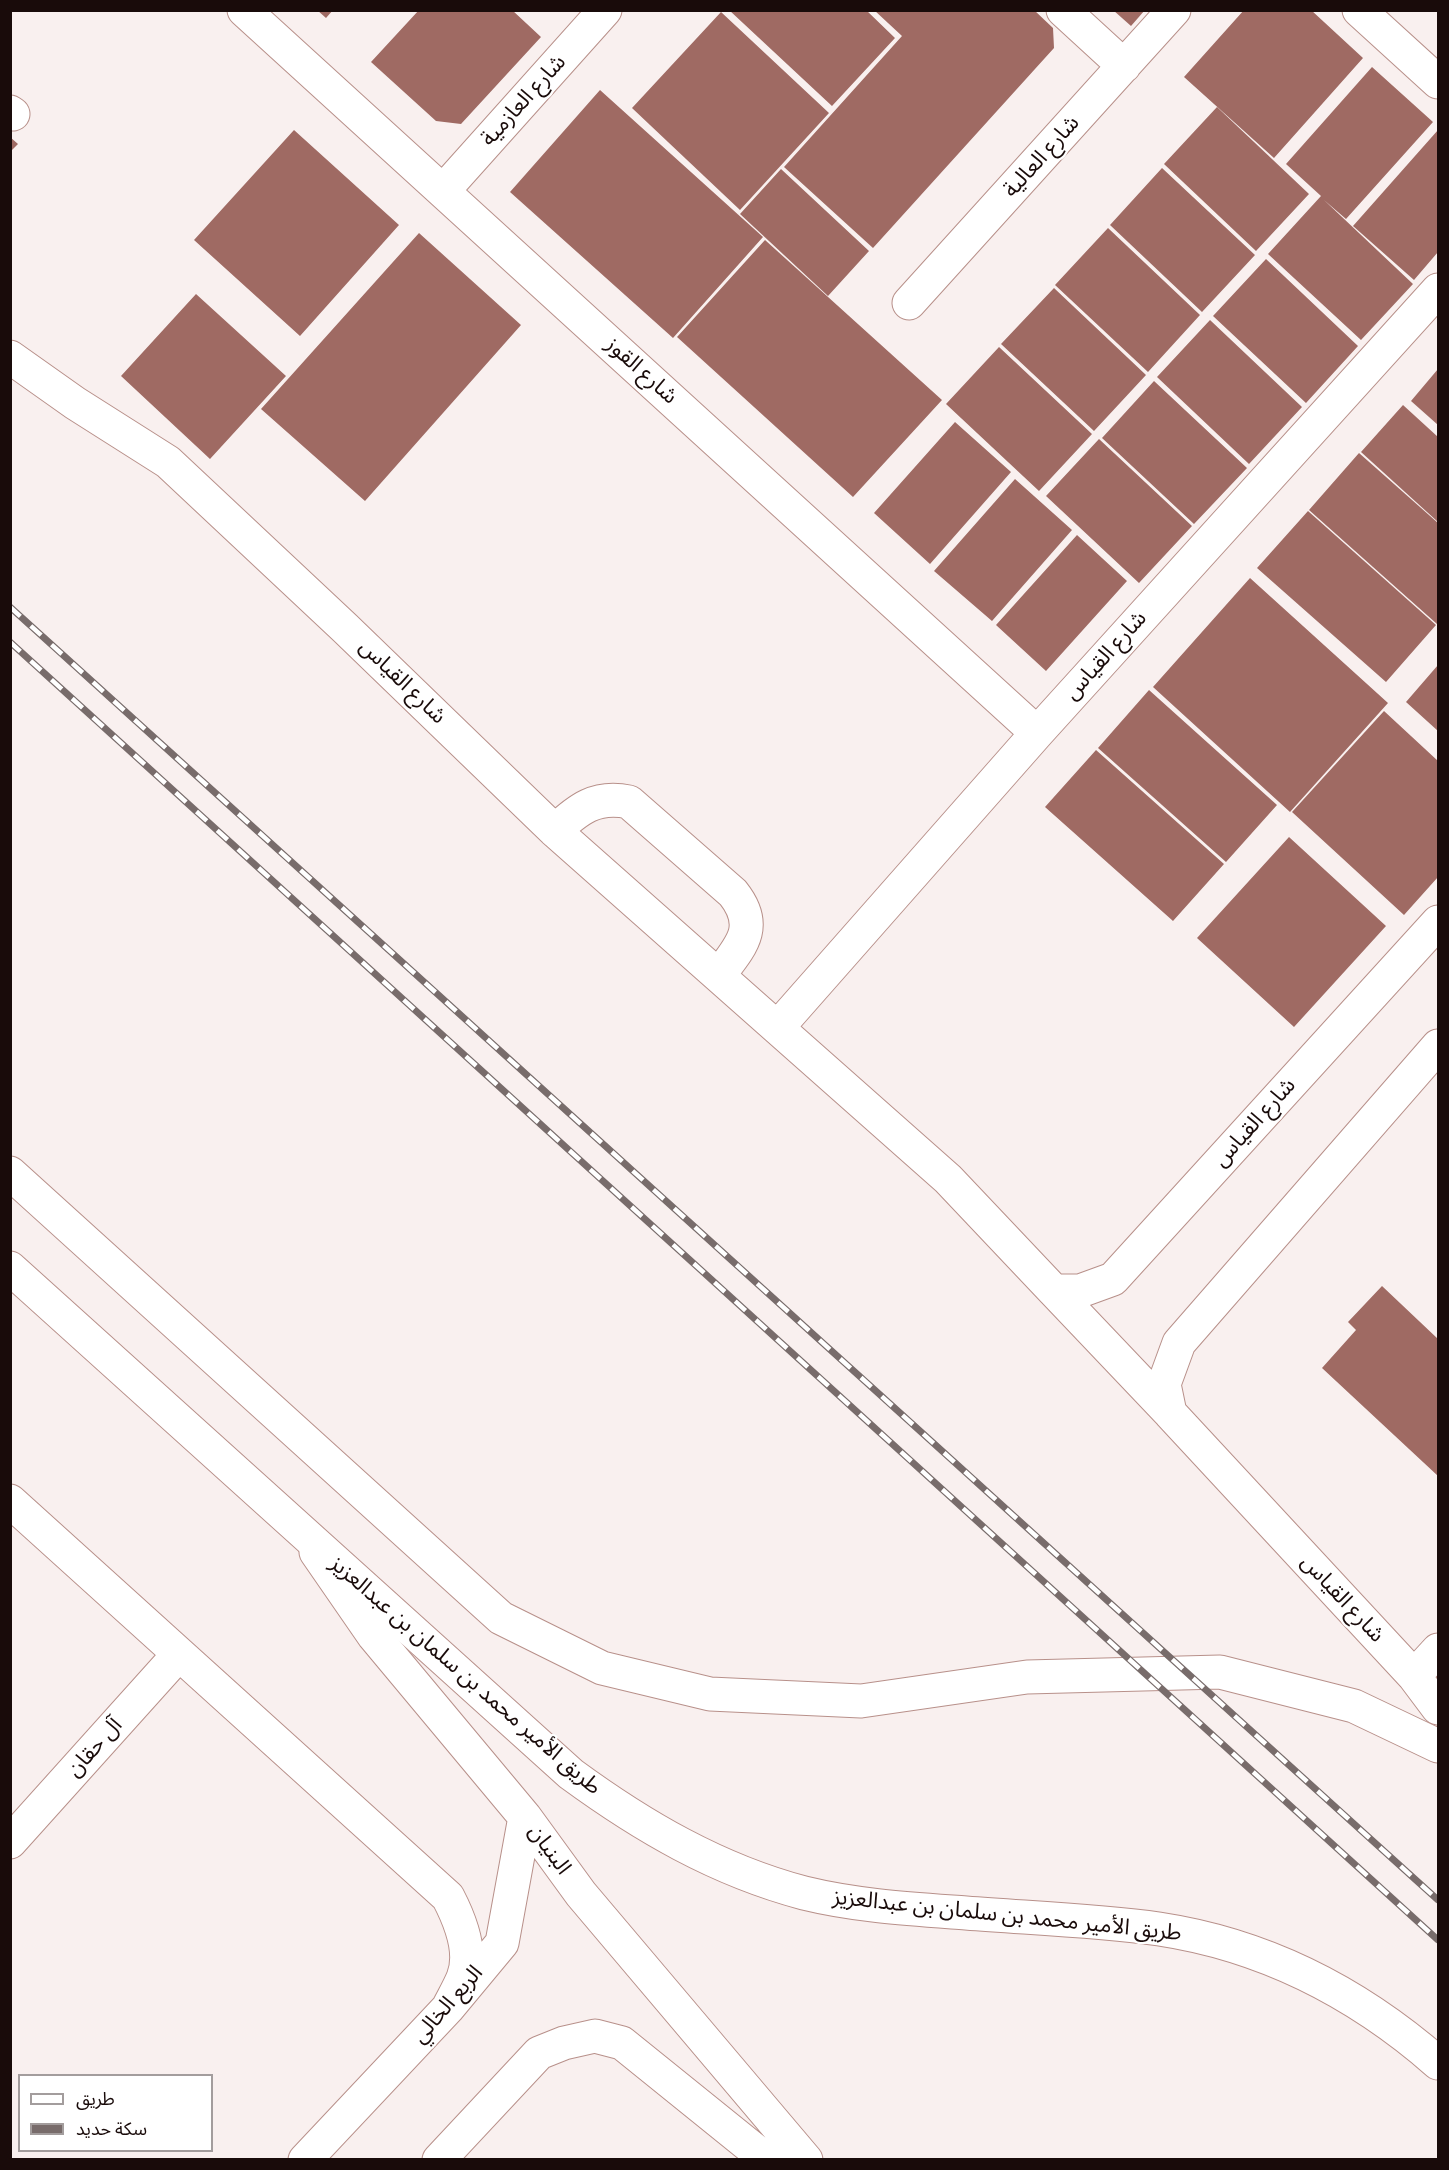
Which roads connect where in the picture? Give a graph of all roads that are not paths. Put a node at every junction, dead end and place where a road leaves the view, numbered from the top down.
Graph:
1 (244, 10) edge
2 (605, 10) edge
3 (1063, 10) edge
4 (1174, 10) edge
5 (1359, 10) edge
6 (1124, 66) junction
7 (1438, 82) edge
8 (443, 191) junction
9 (1438, 290) edge
10 (909, 303) dead end
11 (10, 357) edge
12 (1036, 733) junction
13 (555, 831) junction
14 (1438, 922) edge
15 (718, 975) junction
16 (778, 1027) junction
17 (1436, 1055) edge
18 (10, 1173) edge
19 (10, 1268) edge
20 (1054, 1291) junction
21 (1170, 1413) junction
22 (10, 1501) edge
23 (302, 1531) junction
24 (1438, 1650) edge
25 (179, 1654) junction
26 (1414, 1676) junction
27 (1438, 1708) edge
28 (1438, 1746) edge
29 (525, 1817) junction
30 (10, 1842) edge
31 (448, 2008) junction
32 (1438, 2063) edge
33 (305, 2160) edge
34 (439, 2160) edge
35 (767, 2160) edge
36 (806, 2160) edge

1 - 8 street, شارع القوز
2 - 8 street, شارع العازمية
3 - 6 street
4 - 6 street, شارع العالية
5 - 7 street
6 - 10 street, شارع العالية
8 - 12 street, شارع القوز
9 - 12 street, شارع القياس
11 - 13 street, شارع القياس
12 - 16 street, شارع القياس
13 - 15 street, شارع القياس
13 - 15 street
14 - 20 street, شارع القياس
15 - 16 street, شارع القياس
16 - 20 street, شارع القياس
17 - 21 street
18 - 28 street
19 - 23 street, طريق الأمير محمد بن سلمان بن عبدالعزيز
20 - 21 street, شارع القياس
21 - 26 street, شارع القياس
22 - 25 street
23 - 29 street, البنيان
23 - 32 street, طريق الأمير محمد بن سلمان بن عبدالعزيز
24 - 26 street
25 - 30 street, آل حقان
25 - 31 street
26 - 27 street, شارع القياس
29 - 31 street, الربع الخالي
29 - 36 street, البنيان
31 - 33 street, الربع الخالي
34 - 35 street

